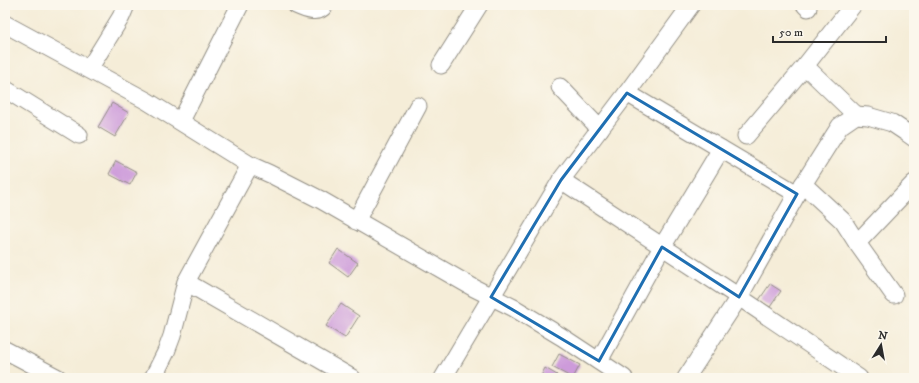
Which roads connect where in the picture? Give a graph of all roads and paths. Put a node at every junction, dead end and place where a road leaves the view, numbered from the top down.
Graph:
1 (126, 5) edge
2 (240, 5) edge
3 (296, 5) edge
4 (325, 5) edge
5 (479, 5) edge
6 (691, 5) edge
7 (854, 5) edge
8 (5, 24) edge
9 (441, 65) dead end
10 (805, 66) junction
11 (89, 69) junction
12 (560, 87) dead end
13 (5, 89) edge
14 (628, 93) junction
15 (418, 106) dead end
16 (856, 115) junction
17 (181, 121) junction
18 (600, 129) junction
19 (80, 135) dead end
20 (746, 136) dead end
21 (914, 138) edge
22 (721, 148) junction
23 (250, 165) junction
24 (561, 180) junction
25 (914, 183) edge
26 (800, 189) junction
27 (356, 221) junction
28 (857, 243) junction
29 (662, 247) junction
30 (186, 282) junction
31 (894, 295) dead end
32 (491, 297) junction
33 (739, 297) junction
34 (5, 350) edge
35 (599, 361) junction
36 (58, 378) edge
37 (153, 378) edge
38 (352, 378) edge
39 (443, 378) edge
40 (624, 378) edge
41 (686, 378) edge
42 (859, 378) edge

1 - 11 street
2 - 17 street
3 - 4 street
5 - 9 street
6 - 14 street
7 - 10 street
8 - 11 street
10 - 16 street
10 - 20 street
11 - 17 street
12 - 18 street
13 - 19 street
14 - 18 street
14 - 22 street
15 - 27 street
16 - 21 street
16 - 26 street
17 - 23 street
18 - 24 street
22 - 26 street
22 - 29 street
23 - 27 street
23 - 30 street
24 - 29 street
24 - 32 street
25 - 28 street
26 - 28 street
26 - 33 street
27 - 32 street
28 - 31 street
29 - 33 street
29 - 35 street
30 - 37 street
30 - 38 street
32 - 35 street
32 - 39 street
33 - 41 street
33 - 42 street
34 - 36 street
35 - 40 street

